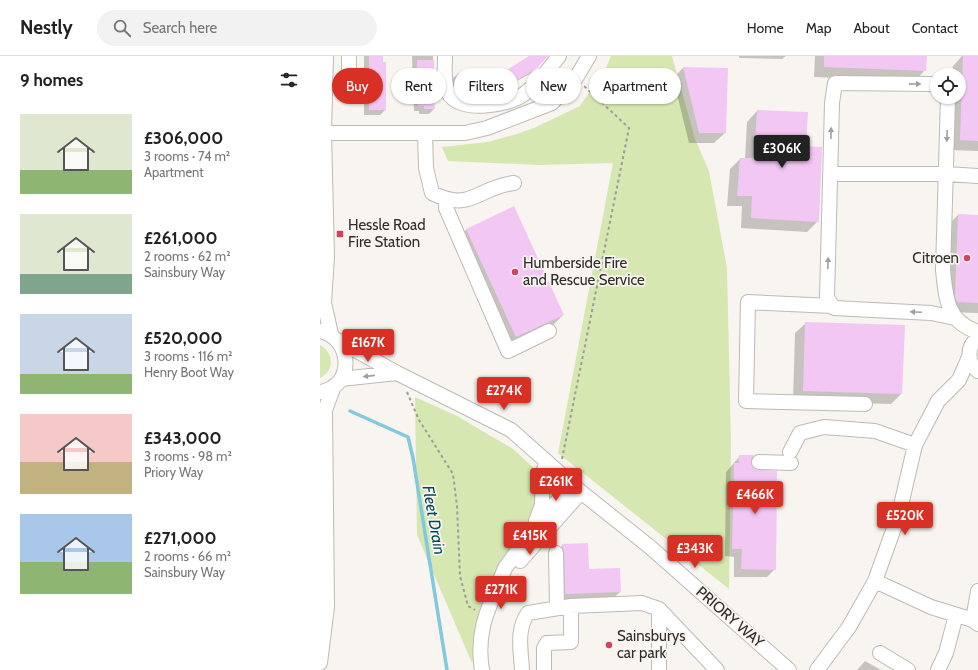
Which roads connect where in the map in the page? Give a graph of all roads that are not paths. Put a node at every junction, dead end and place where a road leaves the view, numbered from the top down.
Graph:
1 (326, 56) edge
2 (349, 56) edge
3 (445, 56) edge
4 (559, 56) edge
5 (589, 56) edge
6 (349, 68) edge
7 (930, 84) edge
8 (948, 104) edge
9 (322, 133) edge
10 (425, 133) junction
11 (830, 174) junction
12 (946, 174) junction
13 (978, 176) edge
14 (514, 183) dead end
15 (446, 200) junction
16 (832, 306) junction
17 (966, 326) edge
18 (549, 331) dead end
19 (330, 335) edge
20 (978, 338) edge
21 (969, 354) junction
22 (978, 371) edge
23 (403, 376) junction
24 (978, 376) edge
25 (960, 380) junction
26 (338, 383) junction
27 (320, 392) edge
28 (865, 404) dead end
29 (915, 445) junction
30 (547, 462) junction
31 (760, 462) dead end
32 (576, 488) junction
33 (532, 531) junction
34 (556, 553) dead end
35 (504, 575) junction
36 (875, 581) junction
37 (978, 591) edge
38 (571, 606) junction
39 (324, 607) edge
40 (557, 608) junction
41 (659, 609) junction
42 (956, 615) junction
43 (976, 622) edge
44 (880, 653) dead end
45 (320, 663) edge
46 (482, 670) edge
47 (522, 670) edge
48 (544, 670) edge
49 (659, 670) edge
50 (717, 670) edge
51 (789, 670) edge
52 (817, 670) edge
53 (908, 670) edge
54 (938, 670) edge

1 - 9 street
2 - 6 street
3 - 4 street
5 - 10 street
11 -> 7 street
8 -> 12 street
9 - 10 street
9 - 19 street
10 - 15 street
11 - 12 street
16 -> 11 street
12 - 13 street
12 - 17 street
14 - 15 street
15 - 18 street
17 -> 16 street
16 - 28 street
17 - 21 street
19 - 23 street, PRIORY WAY
19 - 26 street
20 - 21 street
21 - 22 street
21 - 25 street
23 -> 26 street
23 - 30 street, PRIORY WAY
24 - 25 street
25 - 29 street
26 - 27 street
26 - 39 street
29 - 31 street
29 - 36 street
30 - 32 street, PRIORY WAY
30 - 33 street
32 - 33 street
32 - 35 street
32 - 51 street, PRIORY WAY
33 - 35 street
34 - 40 street
35 - 46 street
36 - 42 street
36 - 52 street
37 - 43 street
38 - 40 street
38 - 41 street
38 - 48 street
39 - 45 street
40 - 47 street
41 - 49 street
41 - 50 street
42 - 43 street
42 - 54 street
44 - 53 street

